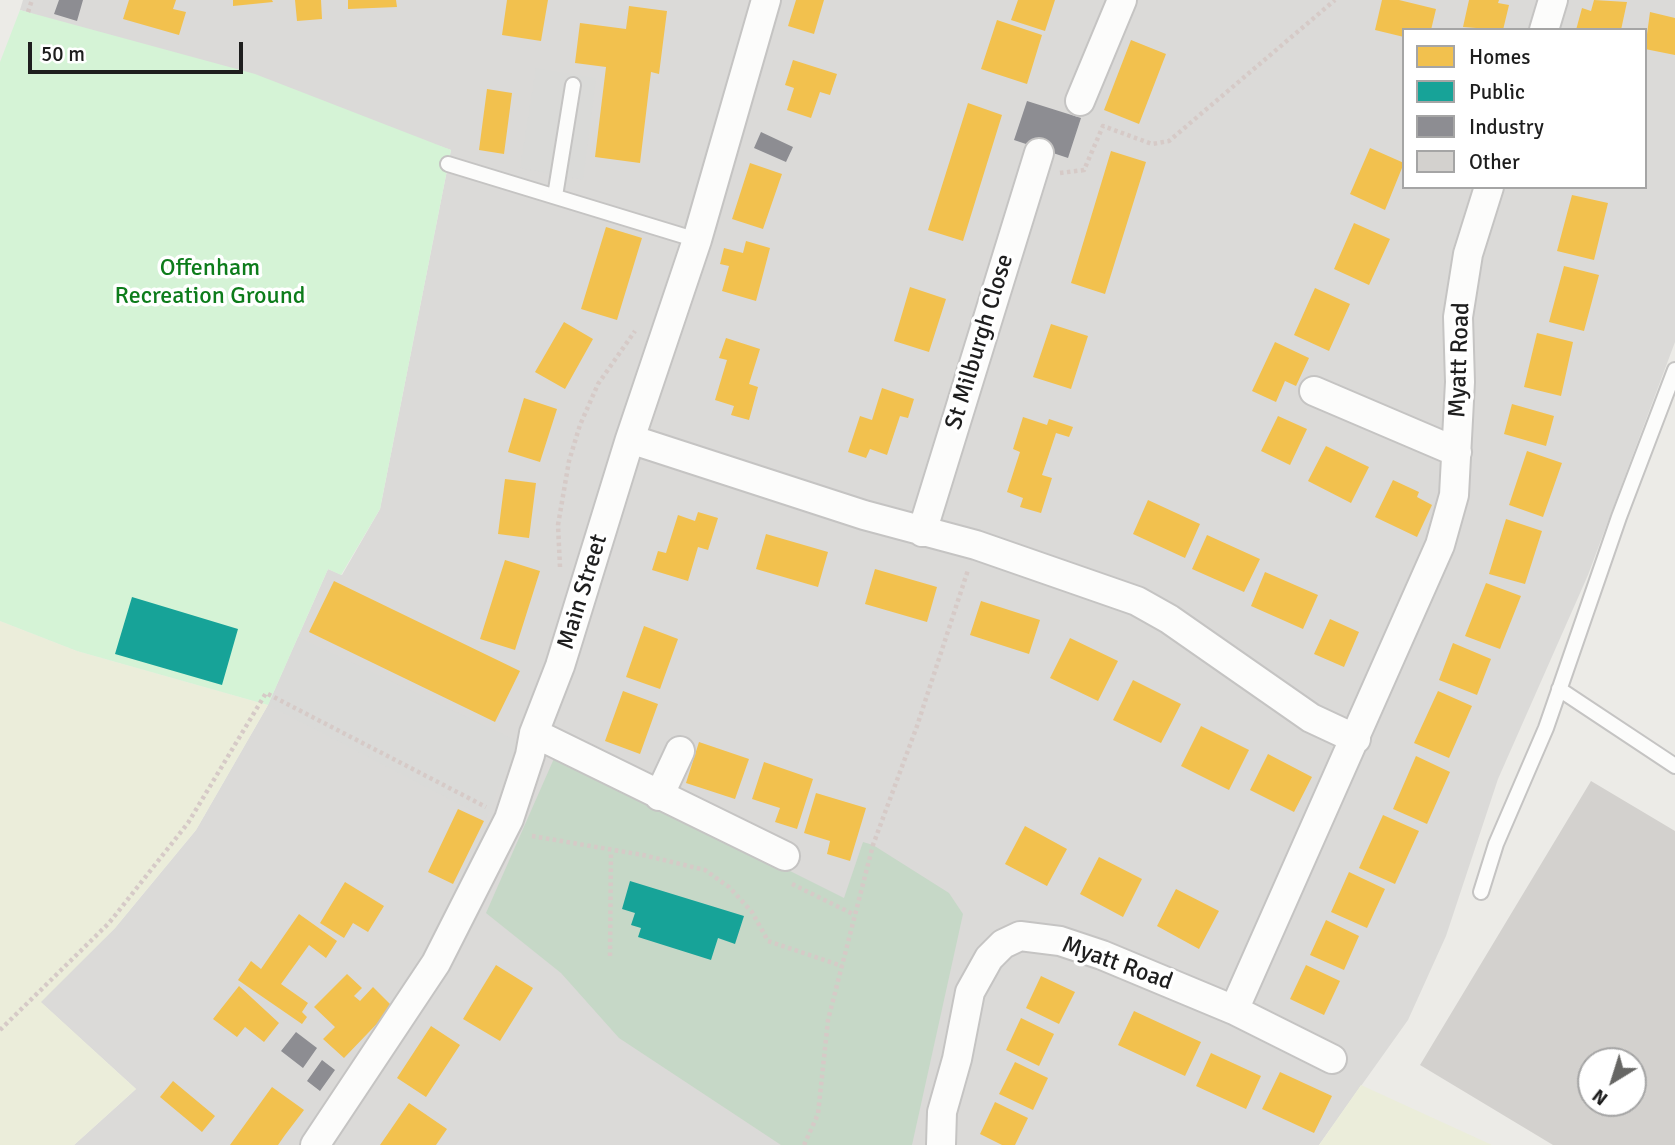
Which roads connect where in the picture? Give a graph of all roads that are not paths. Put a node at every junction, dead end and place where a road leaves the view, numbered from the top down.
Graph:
1 (766, 0) edge
2 (1122, 0) edge
3 (1553, 0) edge
4 (1545, 28) edge
5 (572, 85) dead end
6 (1080, 101) dead end
7 (448, 164) dead end
8 (1035, 165) road end
9 (1488, 189) edge
10 (555, 196) junction
11 (697, 240) junction
12 (1675, 370) edge
13 (1314, 391) dead end
14 (630, 439) junction
15 (1457, 452) junction
16 (922, 532) junction
17 (1559, 689) junction
18 (534, 733) junction
19 (1356, 739) junction
20 (680, 751) dead end
21 (1675, 766) edge
22 (659, 796) junction
23 (785, 856) dead end
24 (1481, 892) dead end
25 (1234, 1010) junction
26 (1332, 1059) dead end
27 (315, 1145) edge
28 (942, 1145) edge

1 - 11 street, Main Street
2 - 6 street
3 - 4 street
5 - 10 lane
7 - 10 lane
8 - 16 street, St Milburgh Close
9 - 15 street, Myatt Road
10 - 11 lane
11 - 14 street, Main Street
12 - 17 lane
13 - 15 street, Myatt Road
14 - 16 street
14 - 18 street, Main Street
15 - 19 street, Myatt Road
16 - 19 street
17 - 21 lane
17 - 24 lane
18 - 22 street
18 - 27 street, Main Street
19 - 25 street, Myatt Road
20 - 22 street
22 - 23 street
25 - 26 street, Myatt Road
25 - 28 street, Myatt Road

